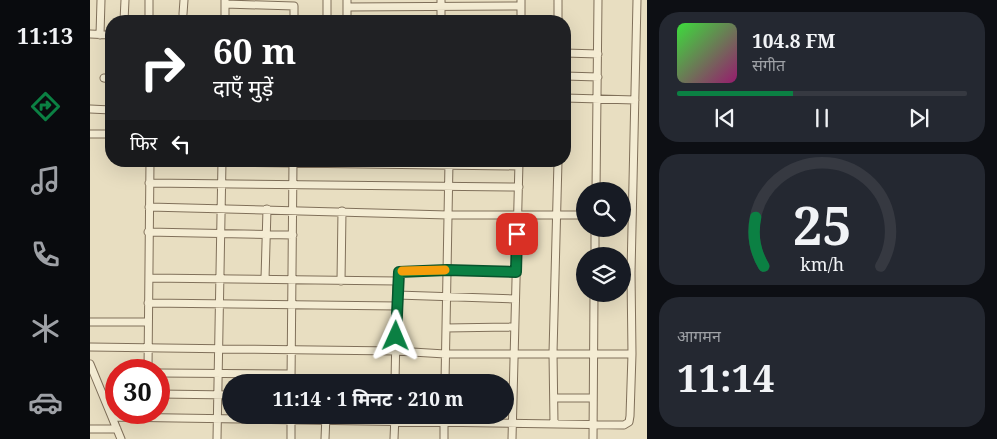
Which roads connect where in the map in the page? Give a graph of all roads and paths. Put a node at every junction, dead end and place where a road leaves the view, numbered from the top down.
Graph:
1 (101, 0) edge
2 (125, 0) edge
3 (149, 0) edge
4 (184, 0) edge
5 (327, 0) edge
6 (558, 0) edge
7 (598, 0) edge
8 (637, 0) edge
9 (225, 2) edge
10 (280, 3) edge
11 (294, 3) edge
12 (521, 3) edge
13 (347, 4) edge
14 (441, 4) edge
15 (183, 14) dead end
16 (124, 15) edge
17 (149, 15) edge
18 (225, 15) edge
19 (327, 15) edge
20 (558, 15) edge
21 (90, 34) edge
22 (100, 35) junction
23 (105, 35) edge
24 (571, 53) edge
25 (598, 54) junction
26 (571, 76) edge
27 (598, 77) junction
28 (571, 98) edge
29 (597, 99) junction
30 (635, 100) junction
31 (90, 109) edge
32 (105, 110) edge
33 (90, 134) edge
34 (105, 134) edge
35 (150, 167) edge
36 (222, 167) edge
37 (293, 167) edge
38 (449, 167) edge
39 (519, 167) edge
40 (558, 167) edge
41 (596, 182) edge
42 (149, 183) junction
43 (222, 185) junction
44 (293, 185) junction
45 (448, 186) junction
46 (519, 187) junction
47 (149, 206) junction
48 (221, 208) junction
49 (267, 209) junction
50 (293, 209) junction
51 (342, 211) junction
52 (448, 215) junction
53 (518, 215) junction
54 (556, 215) junction
55 (576, 215) edge
56 (148, 232) junction
57 (221, 234) junction
58 (266, 235) junction
59 (293, 235) junction
60 (447, 270) junction
61 (516, 272) junction
62 (149, 278) junction
63 (220, 278) junction
64 (266, 279) junction
65 (292, 280) junction
66 (341, 280) junction
67 (397, 282) junction
68 (397, 295) junction
69 (447, 297) junction
70 (515, 299) junction
71 (594, 302) edge
72 (148, 303) junction
73 (219, 304) junction
74 (292, 305) junction
75 (396, 306) junction
76 (90, 322) edge
77 (148, 322) junction
78 (514, 327) junction
79 (446, 328) junction
80 (90, 347) edge
81 (148, 347) junction
82 (218, 350) junction
83 (292, 350) junction
84 (396, 351) junction
85 (514, 353) junction
86 (553, 353) junction
87 (593, 353) junction
88 (445, 354) junction
89 (632, 354) junction
90 (148, 359) edge
91 (90, 364) edge
92 (92, 372) edge
93 (170, 373) edge
94 (218, 373) junction
95 (291, 374) joint
96 (395, 374) edge
97 (445, 374) edge
98 (513, 374) edge
99 (170, 394) edge
100 (218, 395) junction
101 (222, 395) edge
102 (554, 398) junction
103 (593, 398) junction
104 (105, 401) edge
105 (170, 416) edge
106 (218, 419) junction
107 (222, 419) edge
108 (514, 423) edge
109 (554, 423) junction
110 (115, 424) edge
111 (291, 424) edge
112 (326, 424) edge
113 (395, 424) edge
114 (444, 424) edge
115 (512, 424) edge
116 (593, 424) junction
117 (90, 429) edge
118 (117, 429) junction
119 (121, 439) edge
120 (218, 439) edge
121 (291, 439) edge
122 (325, 439) edge
123 (394, 439) edge
124 (444, 439) edge
125 (512, 439) edge
126 (593, 439) edge

1 - 22 street
2 - 16 street
3 - 17 street
4 - 15 street
5 - 19 street
6 - 20 street
7 - 25 street
8 - 30 street
9 - 10 street
9 - 18 street
10 - 11 street
12 - 14 street
13 - 14 street
21 - 22 street
22 - 23 street
24 - 25 street
25 - 27 street
26 - 27 street
27 - 29 street
28 - 29 street
29 - 30 street
29 - 41 street
30 - 89 street
31 - 32 street
33 - 34 street
35 - 42 street
36 - 43 street
37 - 44 street
38 - 45 street
39 - 46 street
40 - 54 street
42 - 43 street
42 - 47 street
43 - 44 street
43 - 48 street
44 - 45 street
44 - 50 street
45 - 46 street
45 - 52 street
46 - 53 street
47 - 48 street
47 - 56 street
48 - 49 street
48 - 57 street
49 - 50 street
49 - 58 street
50 - 51 street
50 - 59 street
51 - 52 street
51 - 66 street
52 - 53 street
52 - 60 street
53 - 54 street
53 - 61 street
54 - 55 street
54 - 86 street
56 - 57 street
56 - 62 street
57 - 58 street
57 - 63 street
58 - 59 street
58 - 64 street
59 - 65 street
60 - 61 street
60 - 67 street
60 - 69 street
61 - 70 street
62 - 63 street
62 - 72 street
63 - 64 street
63 - 73 street
64 - 65 street
65 - 66 street
65 - 74 street
66 - 67 street
67 - 68 street
68 - 69 street
68 - 75 street
69 - 70 street
69 - 79 street
70 - 78 street
71 - 87 street
72 - 73 street
72 - 77 street
73 - 74 street
73 - 82 street
74 - 75 street
74 - 83 street
75 - 84 street
76 - 77 street
77 - 81 street
78 - 79 street
78 - 85 street
79 - 88 street
80 - 81 street
81 - 82 street
81 - 90 street
82 - 83 street
82 - 94 street
83 - 84 street
83 - 95 street
84 - 88 street
84 - 96 street
85 - 86 street
85 - 88 street
85 - 98 street
86 - 87 street
86 - 102 street
87 - 89 street
87 - 103 street
88 - 97 street
89 - 116 street
91 - 92 street
92 - 104 street
93 - 94 street
94 - 95 street
94 - 100 street
99 - 100 street
100 - 101 street
100 - 106 street
102 - 103 street
102 - 109 street
103 - 116 street
105 - 106 street
106 - 107 street
106 - 120 street
108 - 109 street
109 - 116 street
110 - 118 street
111 - 121 street
112 - 122 street
113 - 123 street
114 - 124 street
115 - 125 street
116 - 126 street
117 - 118 street
118 - 119 street

